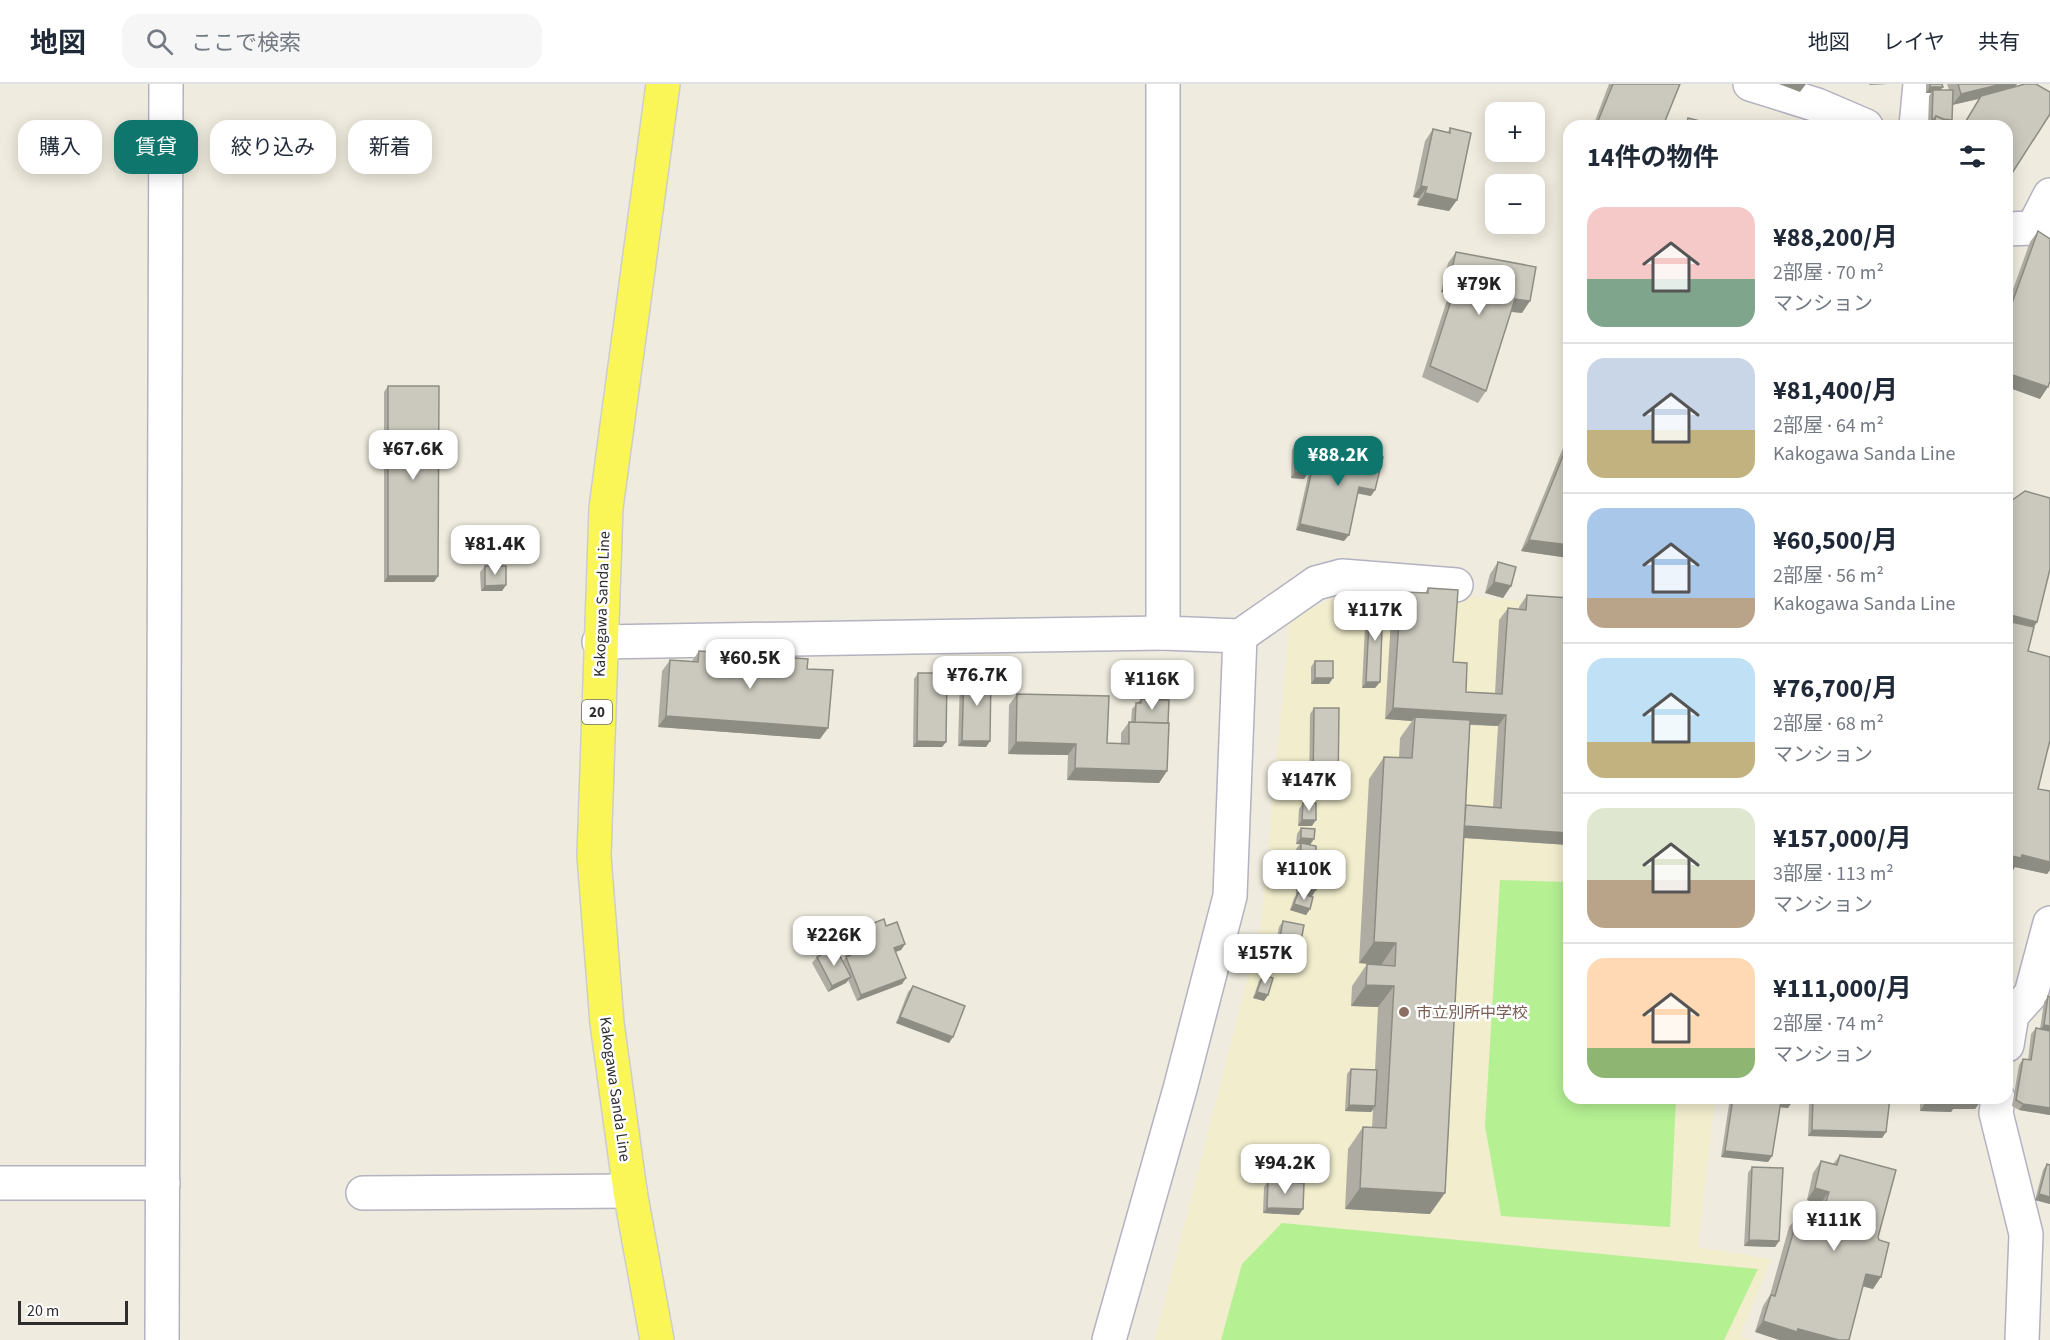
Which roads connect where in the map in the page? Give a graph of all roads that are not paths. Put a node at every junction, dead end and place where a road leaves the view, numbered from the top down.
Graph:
1 (166, 84) edge
2 (663, 84) edge
3 (1163, 84) edge
4 (1750, 84) edge
5 (1920, 84) edge
6 (1852, 120) edge
7 (1917, 120) edge
8 (2050, 195) edge
9 (2030, 232) edge
10 (1456, 585) dead end
11 (1163, 633) junction
12 (1240, 636) junction
13 (599, 642) junction
14 (2050, 923) edge
15 (2013, 1014) edge
16 (1997, 1104) edge
17 (0, 1183) edge
18 (163, 1183) junction
19 (630, 1191) junction
20 (363, 1193) dead end
21 (162, 1340) edge
22 (657, 1340) edge
23 (1109, 1340) edge
24 (2022, 1340) edge

1 - 18 street
2 - 13 main road, Kakogawa Sanda Line / 20
3 - 11 street
4 - 6 street
5 - 7 street
8 - 9 street
10 - 12 street
11 - 12 street
11 - 13 street
12 - 23 street
13 - 19 main road, Kakogawa Sanda Line / 20
14 - 15 street
16 - 24 street
17 - 18 street
18 - 21 street
19 - 20 street
19 - 22 main road, Kakogawa Sanda Line / 20

